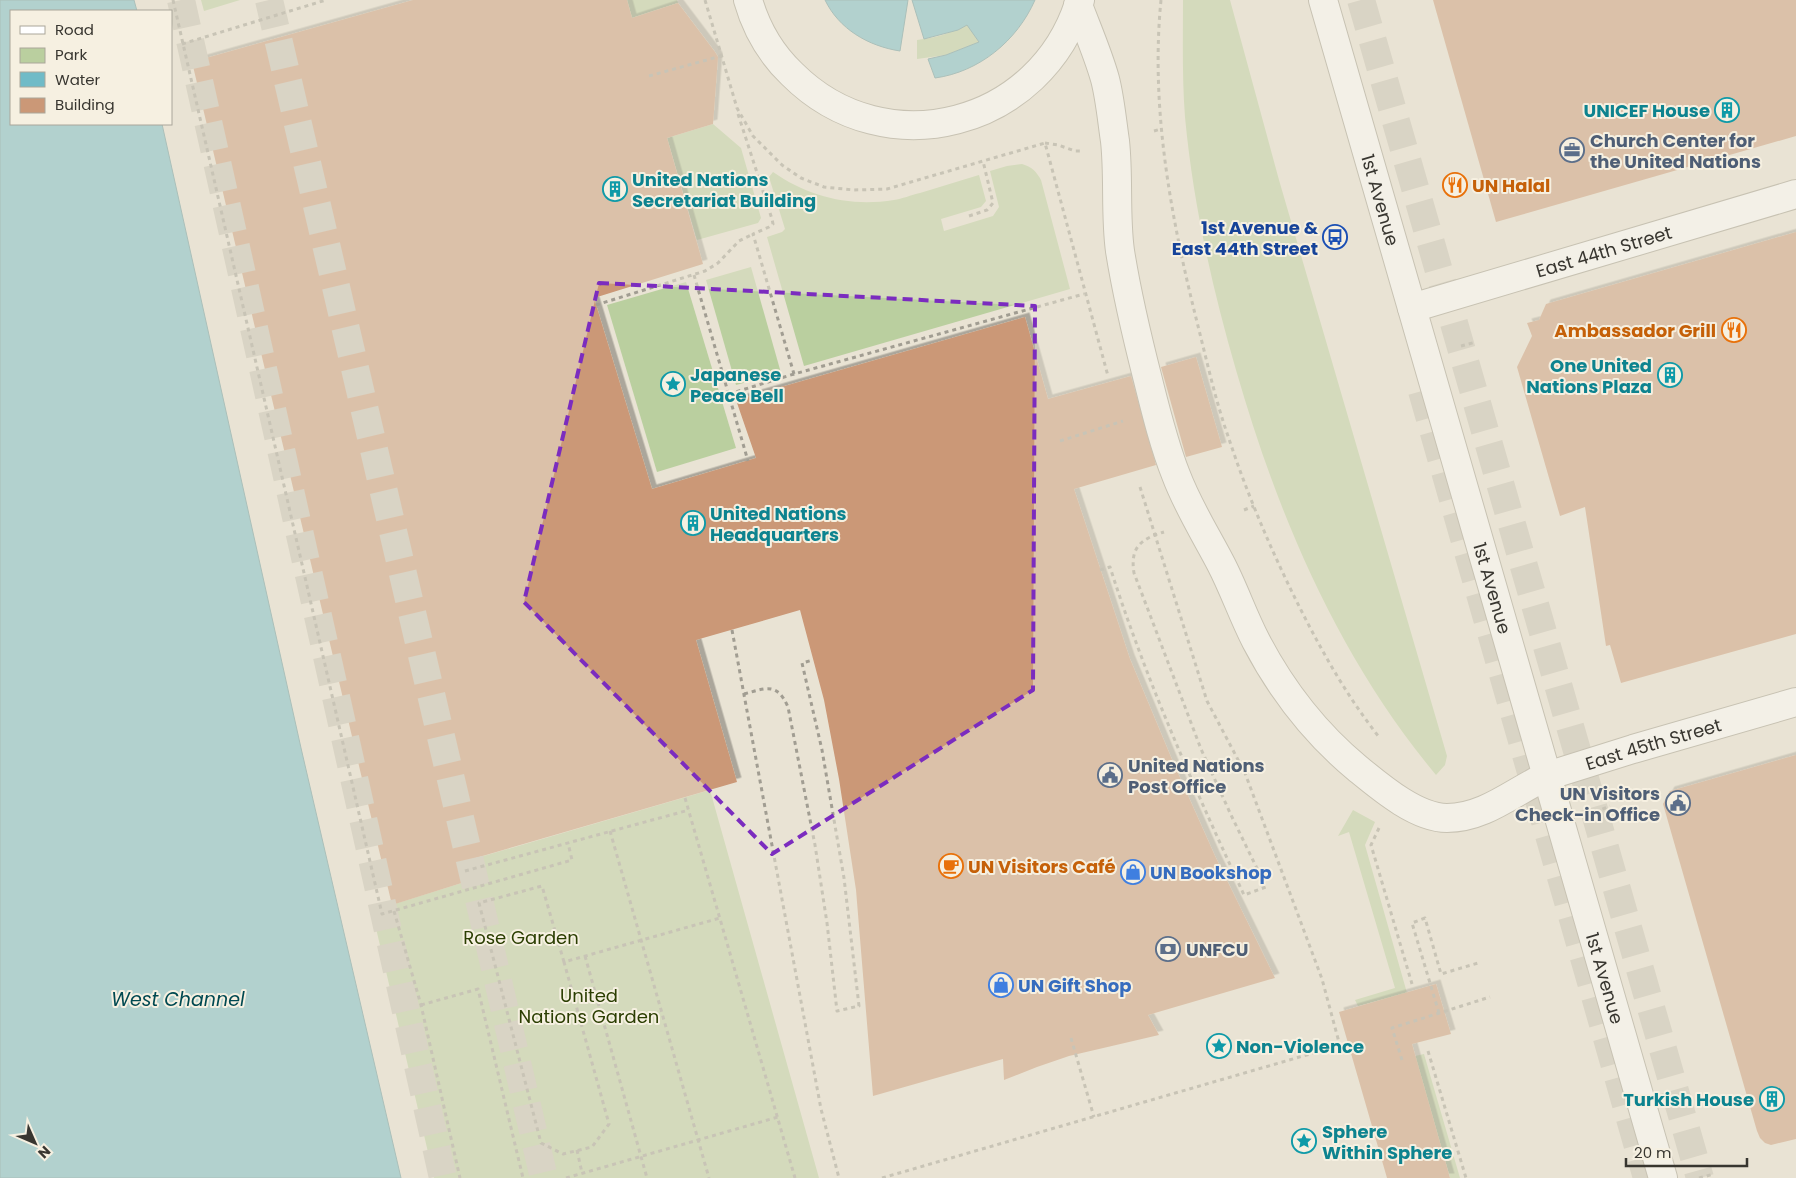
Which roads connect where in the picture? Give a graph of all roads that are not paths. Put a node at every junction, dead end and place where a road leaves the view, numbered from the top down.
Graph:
1 (748, 0) edge
2 (1323, 0) edge
3 (1079, 2) edge
4 (1796, 194) edge
5 (1412, 308) junction
6 (1796, 702) edge
7 (1547, 776) junction
8 (1663, 1178) edge

1 - 3 main road
2 - 5 main road, 1st Avenue
3 - 7 main road, East 45th Street
4 - 5 main road, East 44th Street
5 - 7 main road, 1st Avenue
6 - 7 main road, East 45th Street
7 - 8 main road, 1st Avenue

